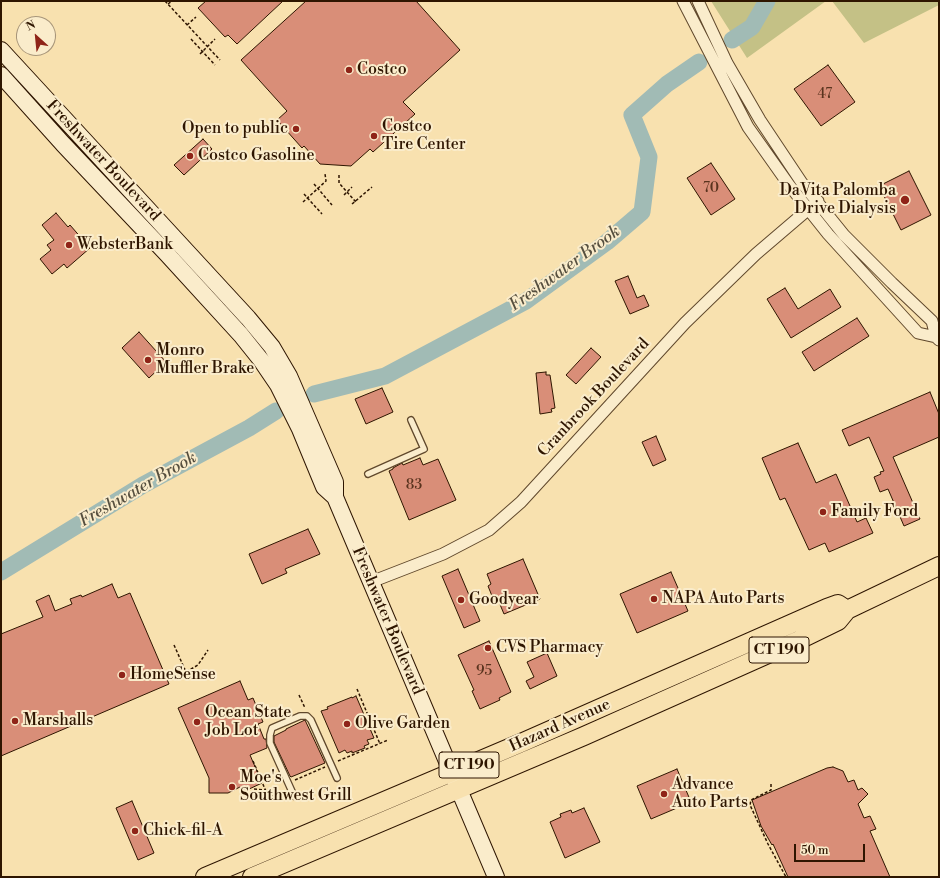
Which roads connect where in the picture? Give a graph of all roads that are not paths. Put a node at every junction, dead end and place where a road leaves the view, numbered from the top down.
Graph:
1 (683, 1) edge
2 (698, 1) edge
3 (1, 50) edge
4 (1, 75) edge
5 (744, 92) junction
6 (733, 97) junction
7 (818, 201) junction
8 (808, 210) junction
9 (179, 243) junction
10 (166, 254) junction
11 (938, 338) edge
12 (411, 420) dead end
13 (368, 474) dead end
14 (335, 497) junction
15 (939, 566) edge
16 (371, 582) junction
17 (847, 610) junction
18 (732, 650) junction
19 (706, 682) junction
20 (451, 773) junction
21 (337, 778) dead end
22 (459, 790) junction
23 (294, 796) dead end
24 (207, 877) edge
25 (252, 877) edge
26 (496, 877) edge

1 - 6 street
2 - 5 street
3 - 9 street, Freshwater Boulevard
4 - 10 street, Freshwater Boulevard
5 - 6 street
5 - 7 street
6 - 8 street
7 - 8 street, Cranbrook Boulevard
7 - 11 street
8 - 11 street
8 - 16 street, Cranbrook Boulevard
9 - 10 street
9 - 14 street, Freshwater Boulevard
10 - 14 street, Freshwater Boulevard
12 - 13 lane
14 - 16 street, Freshwater Boulevard
15 - 17 main road, Hazard Avenue / CT 190
16 - 20 street, Freshwater Boulevard
17 - 18 main road, Hazard Avenue / CT 190
17 - 19 main road, Hazard Avenue / CT 190
18 - 19 main road
18 - 20 main road, Hazard Avenue / CT 190
19 - 22 main road, Hazard Avenue / CT 190
20 - 22 street, Freshwater Boulevard
20 - 24 main road, Hazard Avenue / CT 190
21 - 23 lane
22 - 25 main road, Hazard Avenue / CT 190
22 - 26 street, Freshwater Boulevard

